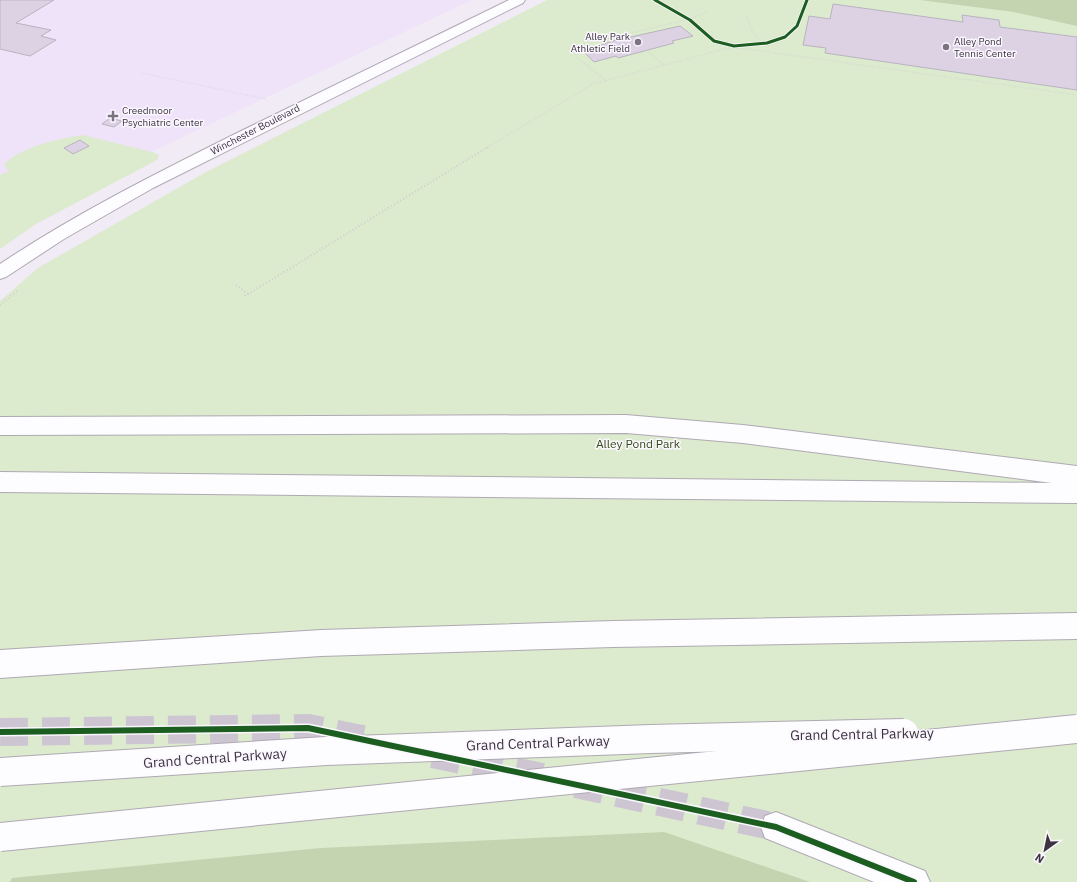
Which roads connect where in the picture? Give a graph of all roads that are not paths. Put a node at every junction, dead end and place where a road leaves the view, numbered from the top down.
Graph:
1 (519, 0) edge
2 (0, 273) edge
3 (0, 426) edge
4 (1077, 476) edge
5 (0, 482) edge
6 (1077, 493) edge
7 (1077, 626) edge
8 (0, 664) edge
9 (1077, 729) edge
10 (0, 772) edge
11 (776, 827) tunnel mouth
12 (0, 837) edge
13 (914, 882) edge

1 - 2 main road, Winchester Boulevard
3 - 4 main road
5 - 6 main road
7 - 8 main road
9 - 10 main road, Grand Central Parkway, bridge
9 - 12 main road, bridge
11 - 13 main road

